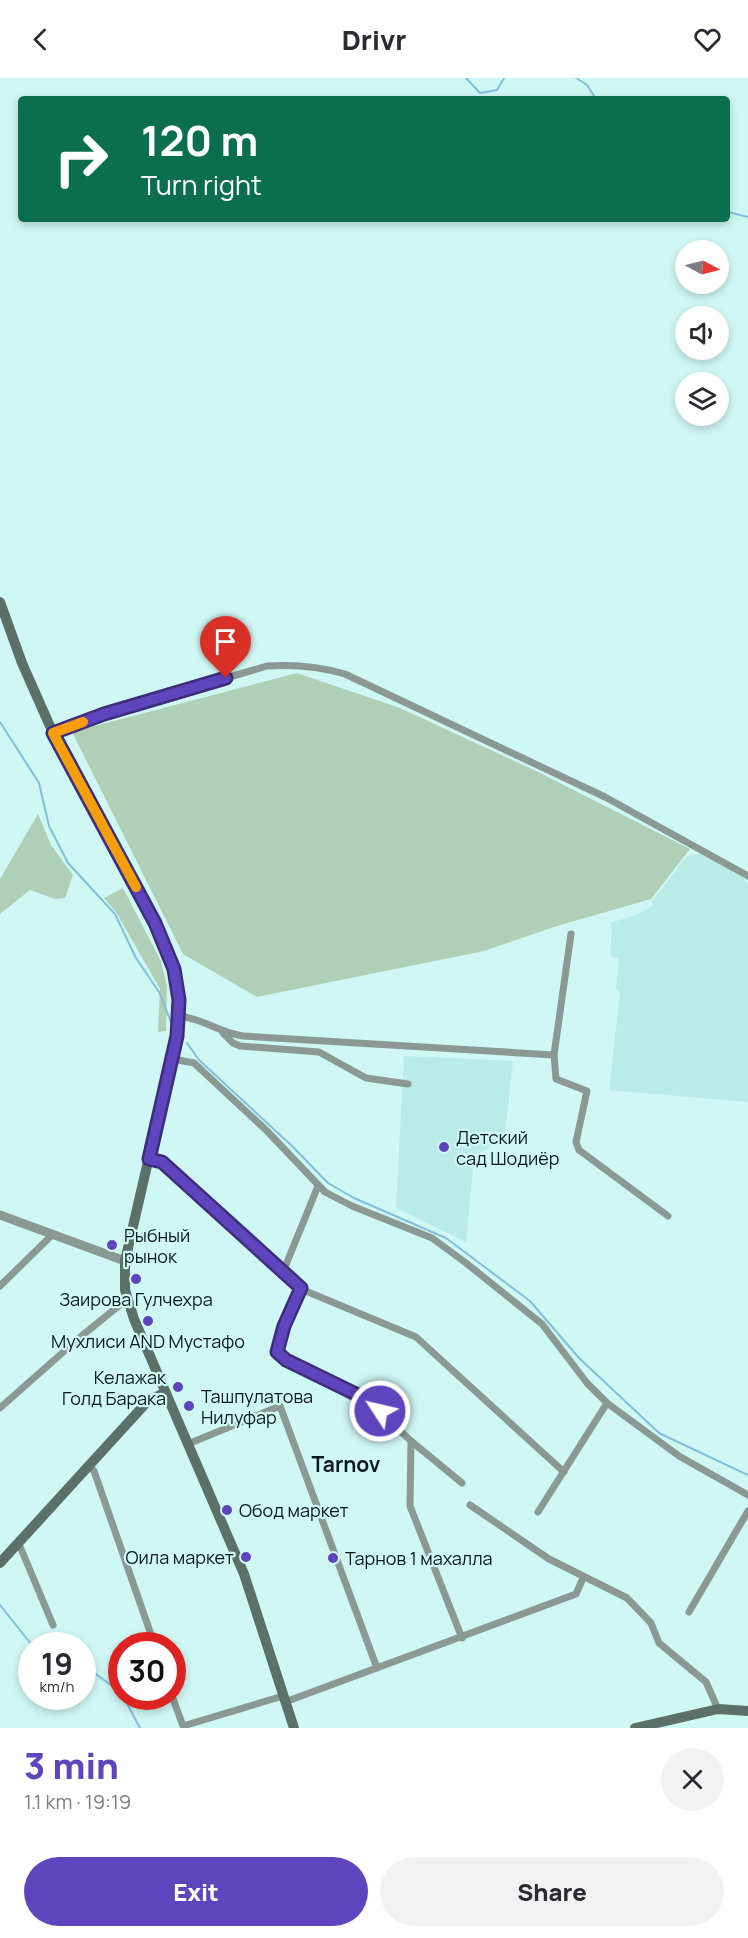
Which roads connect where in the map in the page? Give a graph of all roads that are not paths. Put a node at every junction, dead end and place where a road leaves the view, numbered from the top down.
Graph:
1 (0, 602) edge
2 (53, 733) junction
3 (748, 876) edge
4 (572, 934) dead end
5 (179, 1016) junction
6 (223, 1033) junction
7 (554, 1055) junction
8 (173, 1059) junction
9 (408, 1084) dead end
10 (149, 1159) junction
11 (318, 1186) junction
12 (0, 1215) edge
13 (668, 1216) dead end
14 (52, 1234) junction
15 (125, 1261) junction
16 (283, 1272) junction
17 (0, 1286) edge
18 (301, 1288) junction
19 (127, 1299) junction
20 (164, 1393) junction
21 (607, 1403) junction
22 (0, 1408) edge
23 (411, 1442) junction
24 (188, 1444) junction
25 (88, 1466) junction
26 (564, 1472) junction
27 (462, 1483) dead end
28 (748, 1495) edge
29 (470, 1505) dead end
30 (748, 1511) edge
31 (538, 1512) dead end
32 (19, 1544) junction
33 (0, 1563) edge
34 (583, 1578) junction
35 (689, 1612) dead end
36 (53, 1625) dead end
37 (150, 1632) edge
38 (462, 1638) junction
39 (377, 1668) junction
40 (284, 1699) junction
41 (718, 1709) junction
42 (177, 1710) edge
43 (748, 1711) edge
44 (294, 1728) edge
45 (635, 1728) edge

1 - 2 main road
2 - 3 street
2 - 5 main road
4 - 7 street
5 - 6 street
5 - 8 main road
6 - 7 street
6 - 9 street
7 - 13 street
8 - 10 main road
8 - 11 street
10 - 15 main road
10 - 16 street
11 - 16 street
11 - 21 street
12 - 14 street
14 - 15 street
14 - 17 street
15 - 19 main road
16 - 18 street
18 - 23 street
18 - 26 street
19 - 20 main road
19 - 22 street
20 - 24 main road
20 - 25 main road
21 - 26 street
21 - 28 street
23 - 27 street
23 - 38 street
24 - 39 street
24 - 40 main road
25 - 32 main road
25 - 37 street
26 - 31 street
29 - 34 street
30 - 35 street
32 - 33 main road
32 - 36 street
34 - 38 street
34 - 41 street
38 - 39 street
39 - 40 street
40 - 42 street
40 - 44 main road
41 - 43 main road
41 - 45 main road

